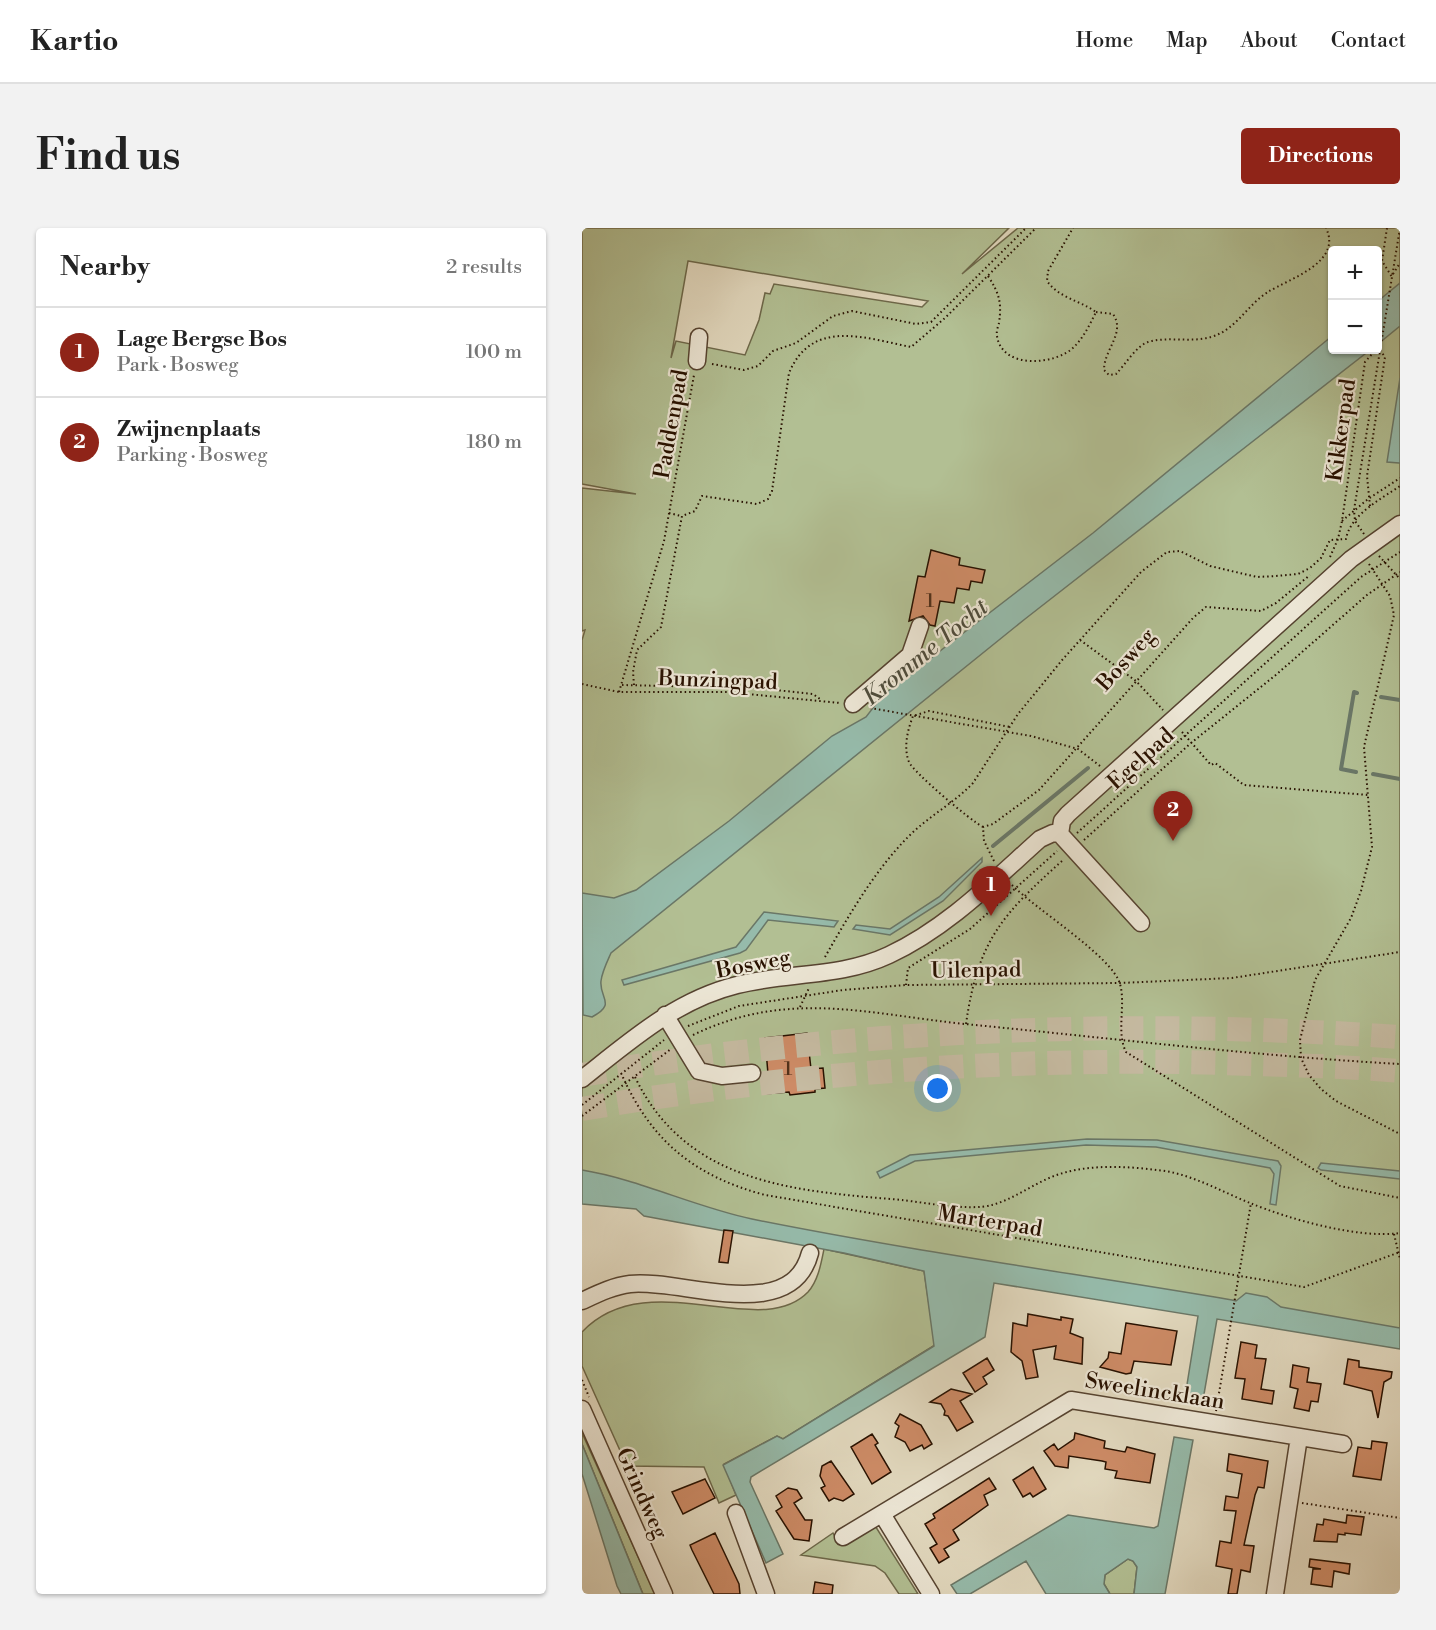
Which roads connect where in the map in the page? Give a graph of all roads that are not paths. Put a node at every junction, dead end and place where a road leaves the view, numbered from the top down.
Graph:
1 (699, 337) dead end
2 (697, 361) road end
3 (1400, 524) edge
4 (920, 627) dead end
5 (859, 706) road end
6 (1063, 838) junction
7 (1141, 923) dead end
8 (665, 1015) junction
9 (752, 1073) dead end
10 (582, 1079) edge
11 (810, 1253) dead end
12 (582, 1301) edge
13 (582, 1409) edge
14 (1299, 1437) junction
15 (1343, 1444) dead end
16 (736, 1513) dead end
17 (882, 1515) junction
18 (843, 1537) dead end
19 (664, 1594) edge
20 (766, 1594) edge
21 (931, 1594) edge
22 (1275, 1594) edge

1 - 2 street
3 - 6 street
4 - 5 street
6 - 7 street
6 - 8 street, Bosweg
8 - 9 street
8 - 10 street, Bosweg
11 - 12 street
13 - 19 street, Grindweg
14 - 15 street, Sweelincklaan
14 - 17 street, Sweelincklaan
14 - 22 street
16 - 20 street
17 - 18 street, Sweelincklaan
17 - 21 street

